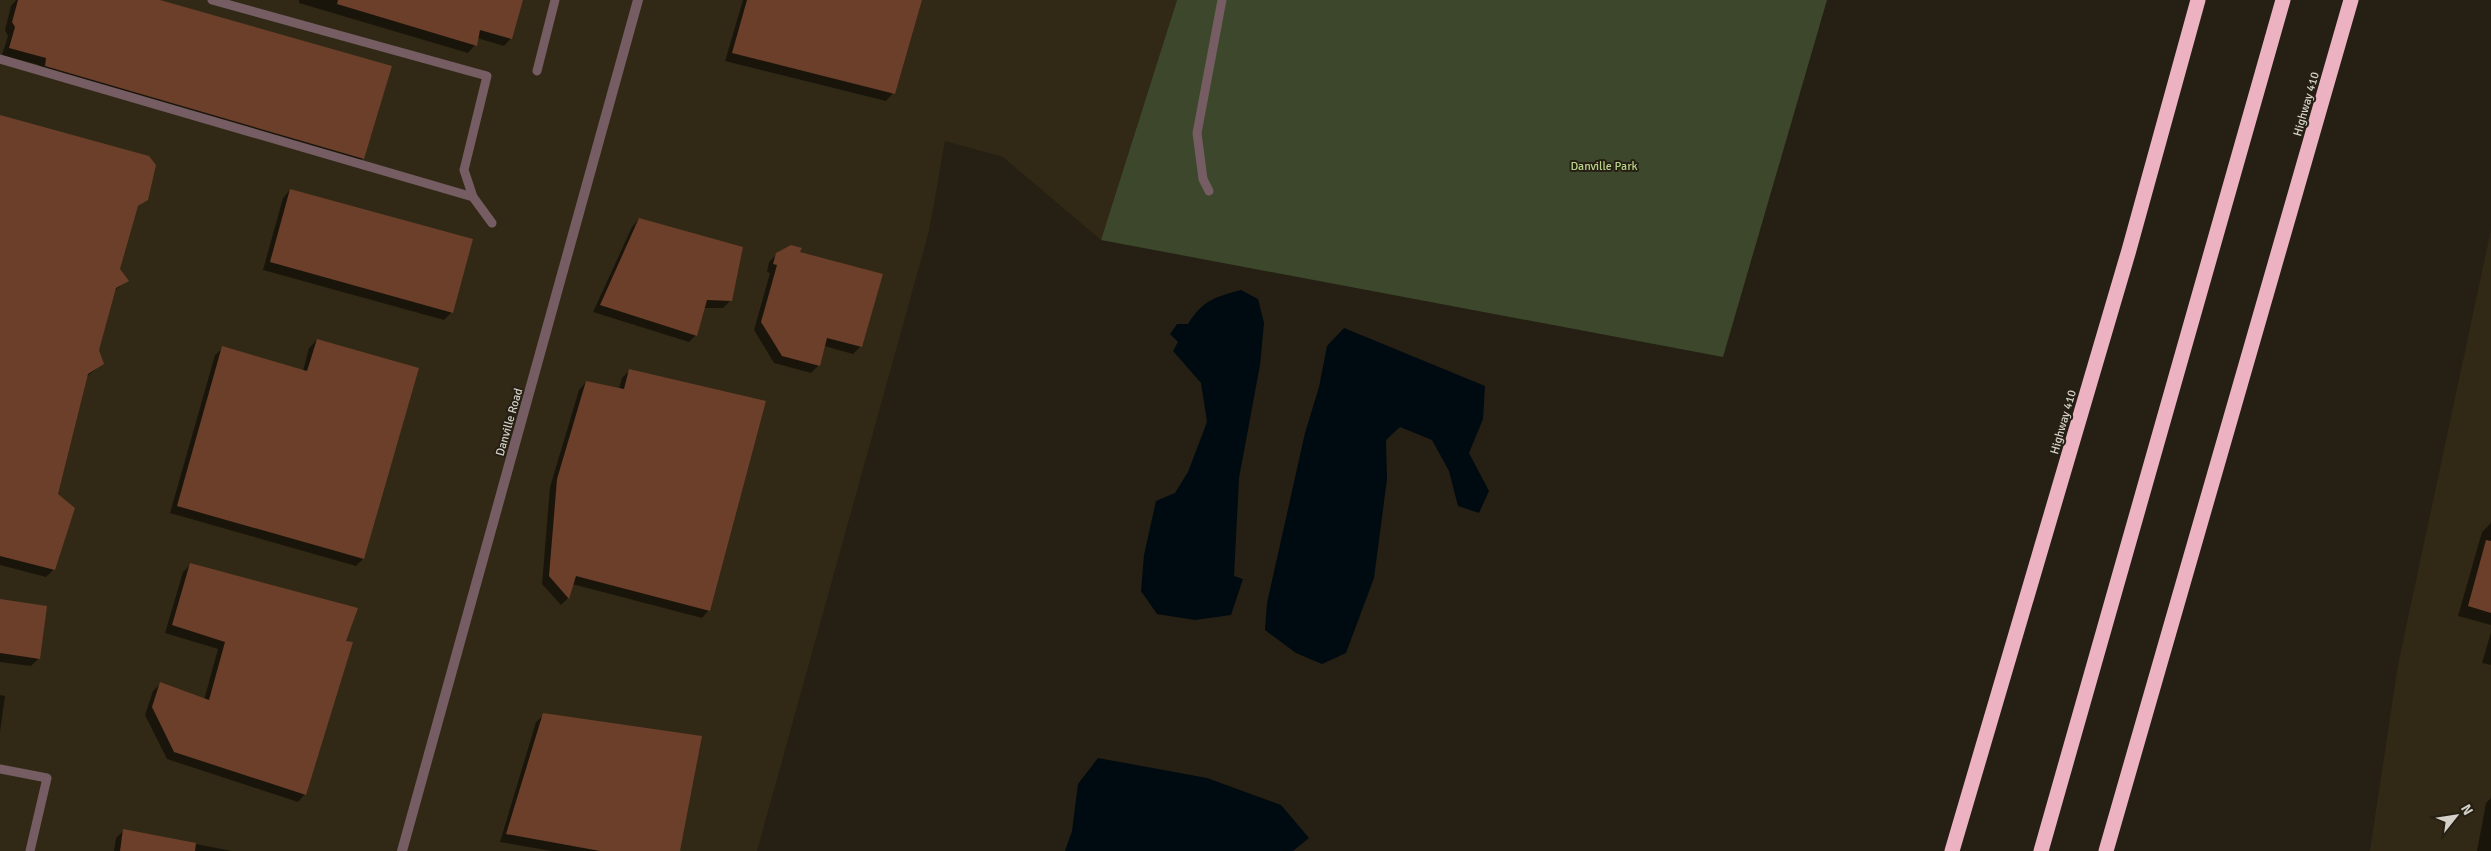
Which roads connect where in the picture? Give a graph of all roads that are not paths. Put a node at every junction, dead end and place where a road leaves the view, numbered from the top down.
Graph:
1 (212, 0) edge
2 (556, 0) edge
3 (638, 0) edge
4 (1222, 0) edge
5 (2198, 0) edge
6 (2283, 0) edge
7 (2351, 0) edge
8 (0, 59) edge
9 (537, 71) dead end
10 (1209, 191) dead end
11 (473, 197) junction
12 (492, 223) dead end
13 (2161, 665) junction
14 (0, 769) edge
15 (30, 851) edge
16 (402, 851) edge
17 (1952, 851) edge
18 (2041, 851) edge
19 (2106, 851) edge
20 (2115, 851) edge

1 - 11 lane
2 - 9 lane
3 - 16 street, Danville Road
4 - 10 lane
5 - 17 highway, Highway 410
6 - 18 highway
7 - 13 highway, Highway 410
8 - 11 lane
11 - 12 lane
13 - 19 highway, Highway 410
13 - 20 highway
14 - 15 lane

